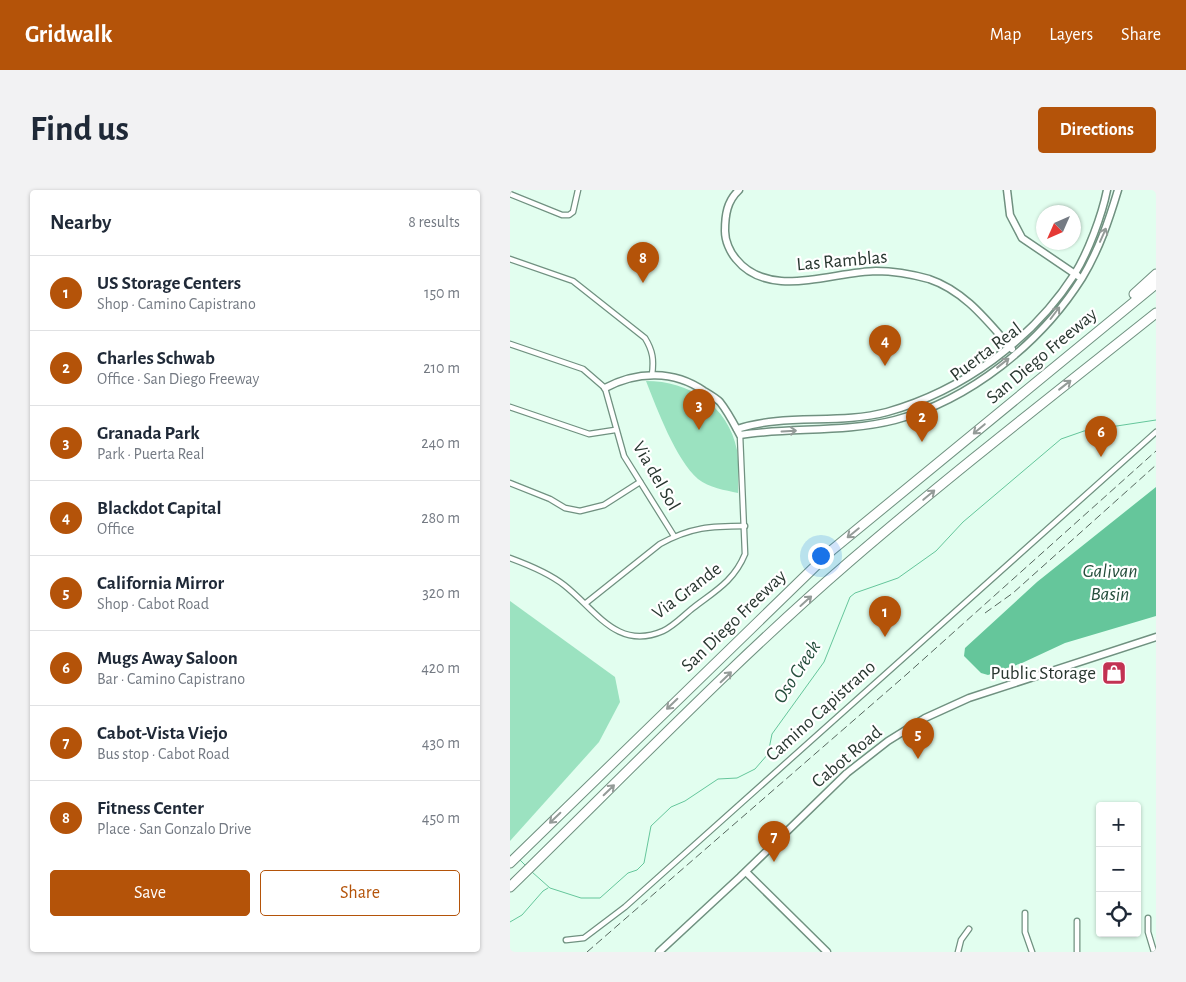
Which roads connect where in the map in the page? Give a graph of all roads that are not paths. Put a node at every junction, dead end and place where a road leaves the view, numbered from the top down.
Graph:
1 (578, 190) edge
2 (740, 190) edge
3 (1007, 190) edge
4 (1108, 190) edge
5 (1118, 190) edge
6 (510, 194) edge
7 (510, 259) edge
8 (1074, 274) junction
9 (1156, 274) edge
10 (1082, 278) junction
11 (1156, 284) edge
12 (1156, 313) edge
13 (1083, 342) junction
14 (510, 344) edge
15 (1010, 347) junction
16 (1016, 353) junction
17 (652, 375) junction
18 (605, 388) junction
19 (510, 407) edge
20 (615, 430) junction
21 (738, 432) junction
22 (1156, 432) edge
23 (640, 482) junction
24 (510, 483) edge
25 (745, 526) junction
26 (674, 536) junction
27 (510, 558) edge
28 (586, 604) junction
29 (1156, 637) edge
30 (510, 863) edge
31 (746, 872) junction
32 (510, 887) edge
33 (1025, 913) dead end
34 (1148, 918) dead end
35 (1077, 922) dead end
36 (969, 929) dead end
37 (566, 940) dead end
38 (659, 952) edge
39 (827, 952) edge
40 (958, 952) edge
41 (1032, 952) edge
42 (1077, 952) edge
43 (1154, 952) edge

1 - 6 street
2 - 15 street, Las Ramblas
3 - 8 street
4 - 8 street, Puerta Real
10 -> 5 street, Puerta Real
7 - 17 street
8 - 10 street
8 - 15 street, Puerta Real
9 - 13 highway
16 -> 10 street, Puerta Real
11 - 13 highway, San Diego Freeway
32 -> 12 highway, San Diego Freeway
13 -> 30 highway, San Diego Freeway
14 - 18 street
15 - 16 street, Las Ramblas
15 - 21 street, Puerta Real
21 -> 16 street, Puerta Real
17 - 18 street
17 - 21 street
18 - 20 street, Via del Sol
19 - 20 street
20 - 23 street, Via del Sol
21 - 25 street, Via Grande
22 - 37 street, Camino Capistrano
23 - 24 street
23 - 26 street, Via del Sol
25 - 26 street
25 - 28 street, Via Grande
26 - 28 street
27 - 28 street, Via Grande
29 - 31 street, Cabot Road
31 - 38 street, Cabot Road
31 - 39 street
33 - 41 street
34 - 43 street
35 - 42 street
36 - 40 street

